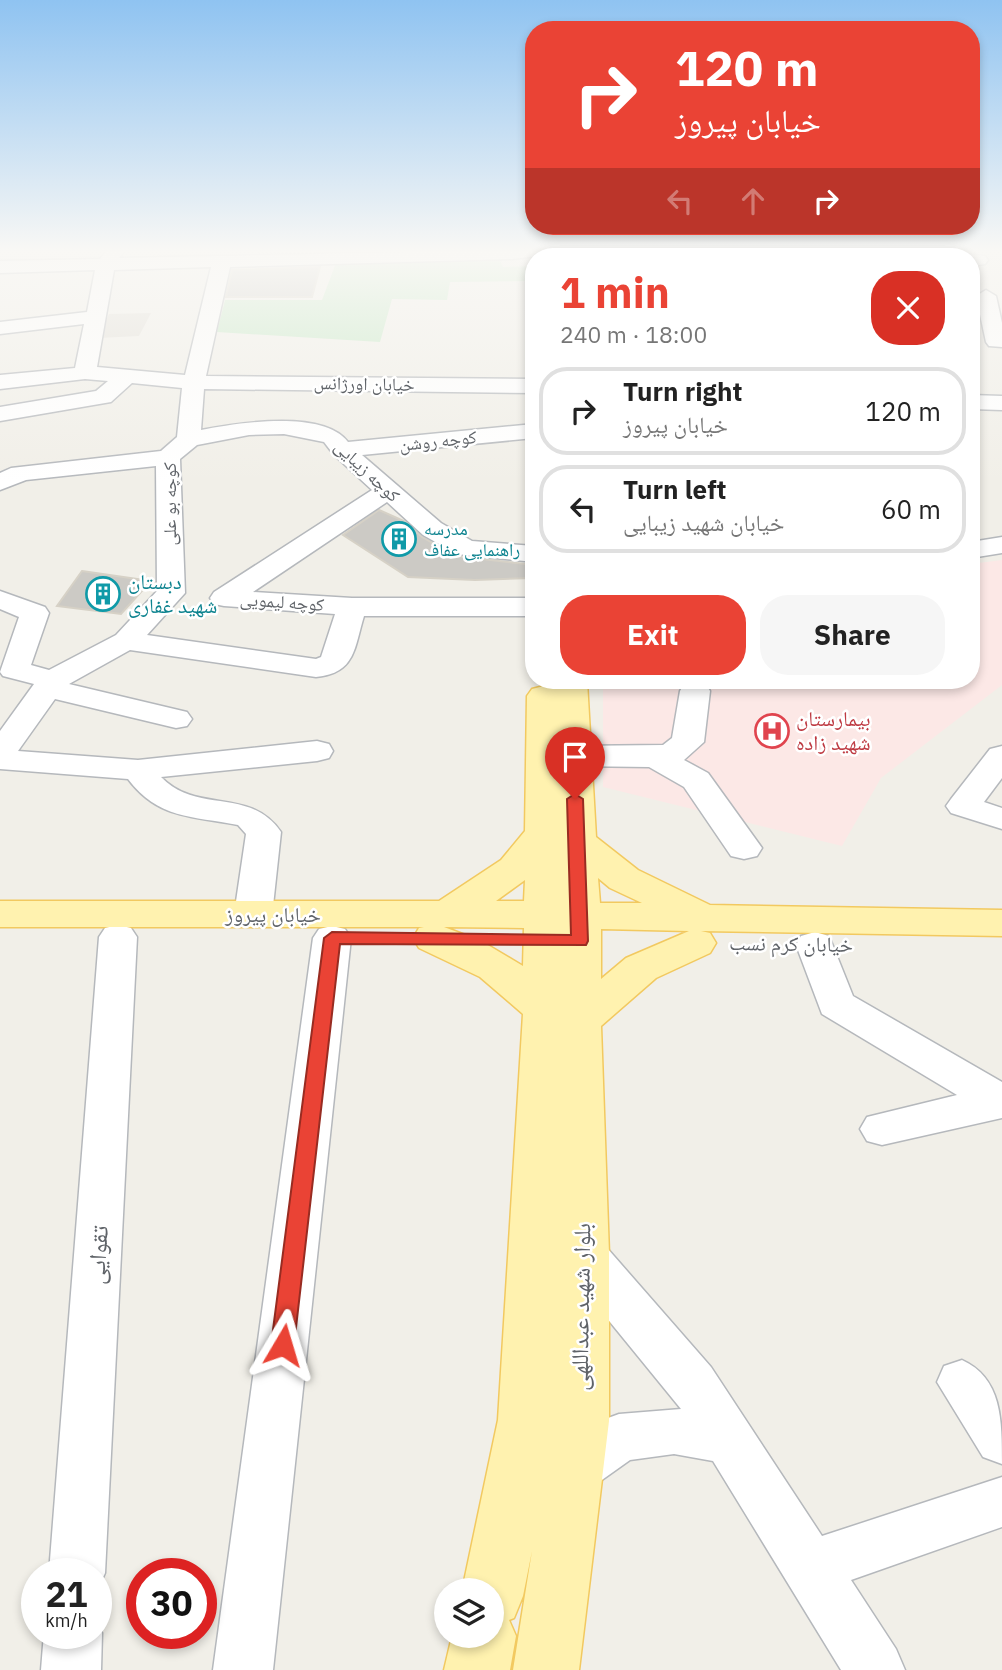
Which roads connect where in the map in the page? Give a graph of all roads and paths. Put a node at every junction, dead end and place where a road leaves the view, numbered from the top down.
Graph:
1 (94, 327) edge
2 (207, 327) edge
3 (996, 327) edge
4 (993, 347) edge
5 (85, 373) junction
6 (127, 376) junction
7 (0, 382) edge
8 (194, 382) junction
9 (525, 386) edge
10 (980, 402) edge
11 (1002, 403) edge
12 (0, 414) edge
13 (525, 432) edge
14 (189, 439) junction
15 (342, 450) junction
16 (168, 457) junction
17 (0, 482) edge
18 (387, 491) junction
19 (1002, 545) edge
20 (980, 549) edge
21 (525, 553) edge
22 (171, 593) junction
23 (0, 598) edge
24 (224, 598) junction
25 (352, 607) junction
26 (525, 607) edge
27 (126, 640) junction
28 (50, 684) junction
29 (545, 689) edge
30 (570, 689) edge
31 (695, 691) dead end
32 (176, 719) dead end
33 (317, 751) dead end
34 (0, 753) edge
35 (572, 756) junction
36 (1002, 756) edge
37 (656, 757) junction
38 (0, 760) edge
39 (138, 770) junction
40 (1002, 819) edge
41 (562, 836) junction
42 (744, 848) dead end
43 (0, 914) edge
44 (253, 915) junction
45 (1002, 923) edge
46 (441, 926) junction
47 (700, 931) junction
48 (811, 932) junction
49 (0, 936) edge
50 (118, 936) junction
51 (332, 938) junction
52 (1002, 945) edge
53 (562, 966) junction
54 (1001, 1101) edge
55 (881, 1129) dead end
56 (583, 1254) junction
57 (962, 1382) dead end
58 (729, 1440) junction
59 (1002, 1440) edge
60 (573, 1470) junction
61 (1002, 1502) edge
62 (78, 1558) edge
63 (810, 1567) junction
64 (496, 1578) edge
65 (482, 1648) edge
66 (72, 1649) edge
67 (71, 1670) edge
68 (243, 1670) edge
69 (477, 1670) edge
70 (545, 1670) edge
71 (875, 1670) edge

1 - 5 street
2 - 8 street, کوچه بو علی
3 - 4 street
5 - 6 street, خیابان اورژانس
5 - 7 street, خیابان اورژانس
6 - 8 street, خیابان اورژانس
6 - 12 street
8 - 9 street, خیابان اورژانس
8 - 14 street, کوچه بو علی
10 - 11 street
13 - 15 street, کوچه روشن
14 - 15 street, کوچه زیبایی
14 - 16 street, کوچه بو علی
15 - 18 street, کوچه زیبایی
16 - 17 street
16 - 22 street, کوچه بو علی
18 - 21 street, کوچه زیبایی
18 - 24 street, کوچه لیمویی
19 - 20 street
22 - 24 street
22 - 27 street
23 - 28 street
24 - 25 street, کوچه لیمویی
25 - 26 street, کوچه لیمویی
25 - 27 street
27 - 28 street
28 - 32 street
28 - 34 street
29 - 41 main road
30 - 35 main road
31 - 37 street
33 - 39 street
35 - 37 street
35 - 41 main road
36 - 40 street
37 - 42 street
38 - 39 street
39 - 44 street
41 - 46 main road
41 - 47 main road
41 - 53 main road
43 - 44 main road, خیابان پیروز
44 - 46 main road, خیابان پیروز
45 - 48 main road, خیابان کرم نسب
46 - 51 main road, خیابان پیروز
46 - 53 main road, خیابان پیروز
46 - 53 main road
47 - 48 main road, خیابان کرم نسب
47 - 53 main road, خیابان کرم نسب
47 - 53 main road
48 - 52 main road, خیابان کرم نسب
48 - 54 street
49 - 50 main road, خیابان پیروز
50 - 51 main road, خیابان پیروز
50 - 62 street, تقوایی
51 - 68 street
53 - 56 main road, بلوار شهید عبداللهی
53 - 64 main road
54 - 55 street
56 - 58 street
56 - 60 main road, بلوار شهید عبداللهی
57 - 59 street
58 - 60 street
58 - 63 street
60 - 70 main road, بلوار شهید عبداللهی
61 - 63 street
63 - 71 street
65 - 69 main road
66 - 67 street

